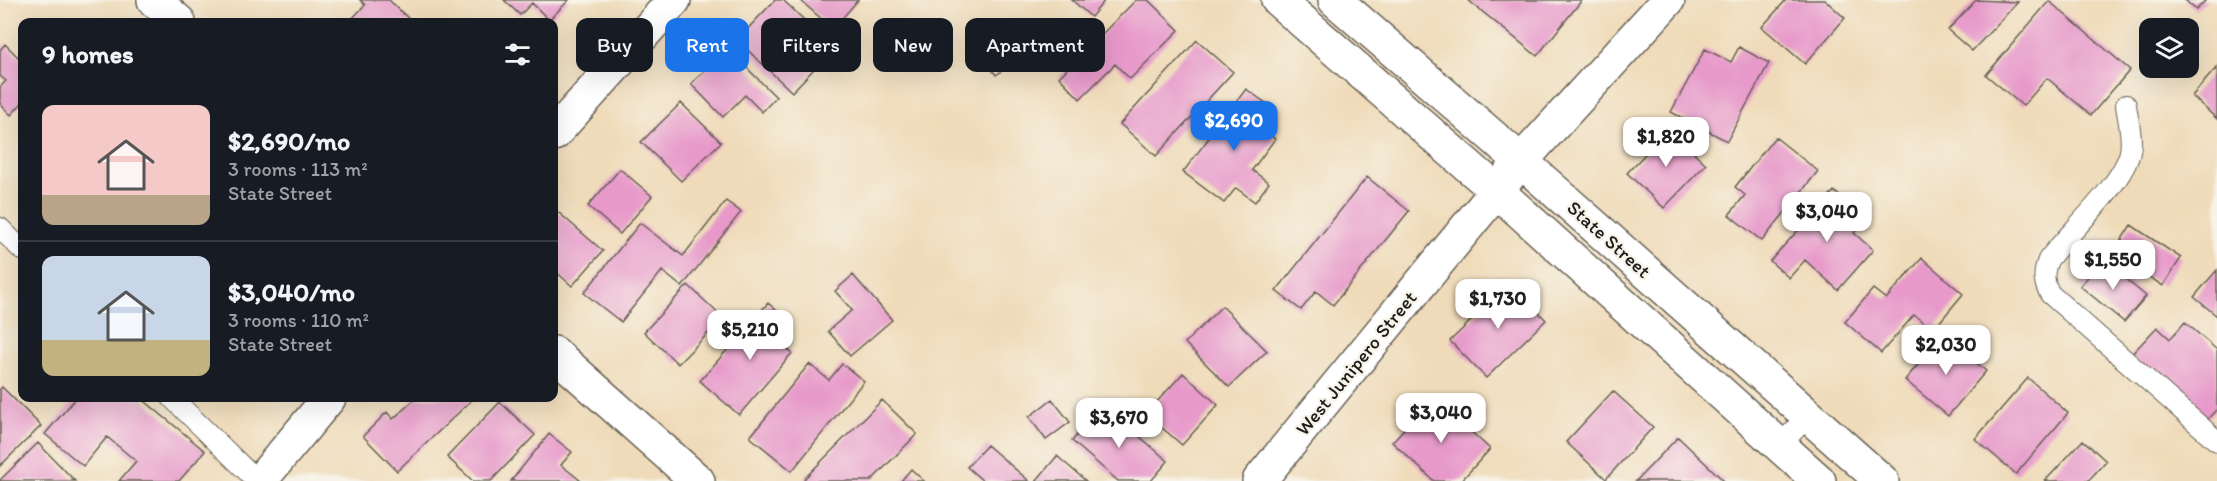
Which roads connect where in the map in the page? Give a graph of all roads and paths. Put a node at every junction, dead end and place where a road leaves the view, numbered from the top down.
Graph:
1 (154, 0) edge
2 (674, 0) edge
3 (1278, 0) edge
4 (1335, 0) edge
5 (1668, 0) edge
6 (174, 18) edge
7 (2126, 105) dead end
8 (558, 130) edge
9 (1521, 161) junction
10 (1497, 190) junction
11 (0, 228) edge
12 (18, 246) edge
13 (558, 357) edge
14 (177, 402) edge
15 (325, 402) edge
16 (1808, 416) junction
17 (2217, 441) edge
18 (1780, 446) junction
19 (267, 478) edge
20 (699, 481) edge
21 (1260, 481) edge
22 (1819, 481) edge
23 (1882, 481) edge

1 - 6 main road
2 - 8 main road
3 - 10 main road, State Street
4 - 9 main road, State Street
5 - 9 main road, West Junipero Street
7 - 17 lane
9 - 10 main road, West Junipero Street
9 - 16 main road, State Street
10 - 18 main road, State Street
10 - 21 main road, West Junipero Street
11 - 12 lane
13 - 20 main road
14 - 19 lane
15 - 19 main road
16 - 18 lane
16 - 23 main road, State Street
18 - 22 main road, State Street

